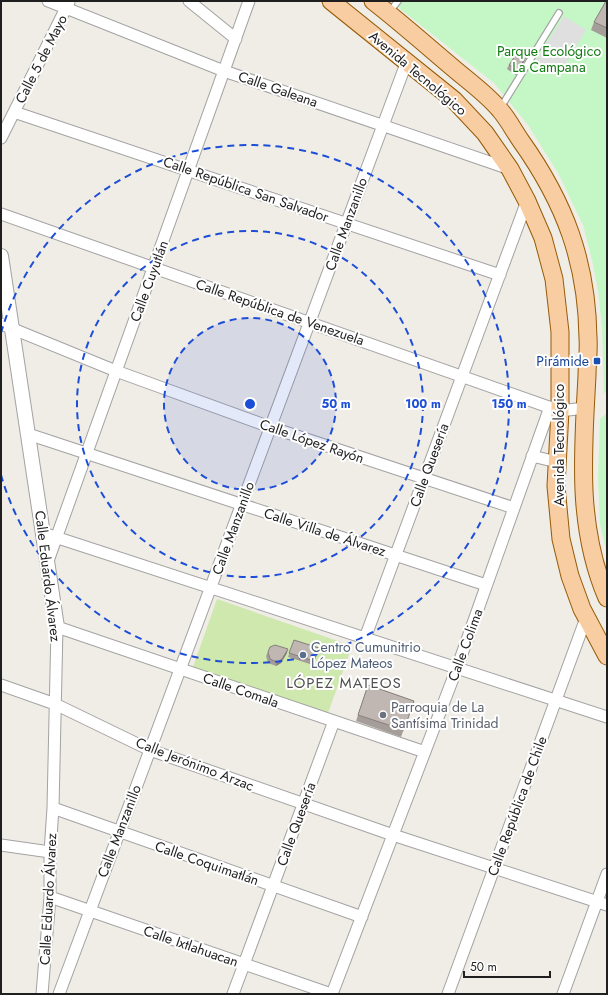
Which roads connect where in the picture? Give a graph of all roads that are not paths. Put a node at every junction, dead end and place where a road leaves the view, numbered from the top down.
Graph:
1 (48, 1) edge
2 (189, 1) edge
3 (250, 1) edge
4 (331, 1) edge
5 (373, 1) edge
6 (68, 4) edge
7 (393, 7) edge
8 (559, 13) dead end
9 (236, 39) junction
10 (407, 61) junction
11 (224, 71) junction
12 (500, 109) junction
13 (14, 112) junction
14 (383, 125) junction
15 (1, 138) edge
16 (188, 170) junction
17 (510, 170) junction
18 (527, 201) junction
19 (1, 214) edge
20 (347, 223) junction
21 (1, 256) edge
22 (153, 268) junction
23 (500, 275) junction
24 (310, 323) junction
25 (7, 327) edge
26 (116, 371) junction
27 (462, 376) junction
28 (585, 408) junction
29 (554, 409) junction
30 (270, 427) junction
31 (28, 434) junction
32 (87, 453) junction
33 (532, 456) junction
34 (557, 462) junction
35 (424, 478) junction
36 (242, 504) junction
37 (514, 508) junction
38 (50, 535) junction
39 (396, 555) junction
40 (486, 585) junction
41 (210, 588) junction
42 (607, 598) edge
43 (586, 618) junction
44 (57, 627) junction
45 (365, 638) junction
46 (607, 656) edge
47 (457, 668) junction
48 (180, 669) junction
49 (1, 685) edge
50 (556, 701) junction
51 (56, 704) junction
52 (607, 717) edge
53 (334, 721) junction
54 (150, 750) junction
55 (425, 752) junction
56 (303, 804) junction
57 (54, 808) junction
58 (119, 832) junction
59 (393, 836) junction
60 (1, 845) edge
61 (50, 852) junction
62 (494, 869) junction
63 (607, 874) edge
64 (273, 886) junction
65 (50, 897) junction
66 (602, 904) edge
67 (90, 911) junction
68 (362, 917) junction
69 (244, 964) junction
70 (42, 990) edge
71 (61, 993) edge
72 (233, 994) edge
73 (332, 994) edge
74 (448, 994) edge
75 (563, 994) edge

1 - 6 street, Calle Galeana
2 - 9 street
3 - 9 street, Calle Cuyutlán
4 - 10 main road, Avenida Tecnológico
5 - 7 main road, Avenida Tecnológico
6 - 11 street, Calle Galeana
6 - 13 street, Calle 5 de Mayo
7 - 12 main road, Avenida Tecnológico
8 - 12 lane
9 - 11 street, Calle Cuyutlán
10 - 14 street, Calle Manzanillo
10 - 17 main road, Avenida Tecnológico
11 - 14 street, Calle Galeana
11 - 16 street, Calle Cuyutlán
12 - 28 main road, Avenida Tecnológico
13 - 15 street, Calle 5 de Mayo
13 - 16 street, Calle República San Salvador
14 - 17 street, Calle Galeana
14 - 20 street, Calle Manzanillo
16 - 20 street, Calle República San Salvador
16 - 22 street, Calle Cuyutlán
17 - 18 main road, Avenida Tecnológico
18 - 23 street, Calle Quesería
18 - 29 main road, Avenida Tecnológico
19 - 22 street, Calle República de Venezuela
20 - 23 street, Calle República San Salvador
20 - 24 street, Calle Manzanillo
21 - 25 street, Calle Eduardo Álvarez
22 - 24 street, Calle República de Venezuela
22 - 26 street, Calle Cuyutlán
23 - 27 street, Calle Quesería
24 - 27 street, Calle República de Venezuela
24 - 30 street, Calle Manzanillo
25 - 26 street, Calle López Rayón
25 - 31 street, Calle Eduardo Álvarez
26 - 30 street, Calle López Rayón
26 - 32 street, Calle Cuyutlán
27 - 29 street, Calle República de Venezuela
27 - 35 street, Calle Quesería
28 - 29 street
28 - 42 main road, Avenida Tecnológico
29 - 33 street, Calle Colima
29 - 34 main road, Avenida Tecnológico
30 - 35 street, Calle López Rayón
30 - 36 street, Calle Manzanillo
31 - 32 street, Calle Villa de Álvarez
31 - 38 street, Calle Eduardo Álvarez
32 - 36 street, Calle Villa de Álvarez
32 - 38 street, Calle Cuyutlán
33 - 34 street
33 - 37 street, Calle Colima
34 - 43 main road, Avenida Tecnológico
35 - 37 street, Calle López Rayón
35 - 39 street, Calle Quesería
36 - 39 street, Calle Villa de Álvarez
36 - 41 street, Calle Manzanillo
37 - 40 street, Calle Colima
38 - 41 street
38 - 44 street, Calle Eduardo Álvarez
39 - 40 street, Calle Villa de Álvarez
39 - 45 street, Calle Quesería
40 - 47 street, Calle Colima
41 - 45 street
41 - 48 street, Calle Manzanillo
43 - 46 main road, Avenida Tecnológico
43 - 50 street, Calle República de Chile
44 - 48 street, Calle Comala
44 - 51 street, Calle Eduardo Álvarez
45 - 47 street
47 - 50 street
47 - 55 street, Calle Colima
48 - 53 street, Calle Comala
48 - 54 street, Calle Manzanillo
49 - 51 street, Calle Jerónimo Arzac
50 - 52 street
50 - 62 street, Calle República de Chile
51 - 54 street, Calle Jerónimo Arzac
51 - 57 street, Calle Eduardo Álvarez
53 - 55 street, Calle Comala
53 - 56 street, Calle Quesería
54 - 56 street, Calle Jerónimo Arzac
54 - 58 street, Calle Manzanillo
55 - 59 street, Calle Colima
56 - 59 street, Calle Jerónimo Arzac
56 - 64 street, Calle Quesería
57 - 58 street, Calle Coquimatlán
57 - 61 street, Calle Eduardo Álvarez
58 - 64 street, Calle Coquimatlán
58 - 67 street, Calle Manzanillo
59 - 62 street, Calle Jerónimo Arzac
59 - 68 street, Calle Colima
60 - 61 street
61 - 65 street, Calle Eduardo Álvarez
62 - 66 street, Calle Jerónimo Arzac
62 - 74 street, Calle República de Chile
63 - 66 street
64 - 68 street, Calle Coquimatlán
64 - 69 street, Calle Quesería
65 - 67 street, Calle Ixtlahuacan
65 - 70 street, Calle Eduardo Álvarez
66 - 75 street
67 - 69 street, Calle Ixtlahuacan
67 - 71 street, Calle Manzanillo
68 - 73 street, Calle Colima
69 - 72 street, Calle Quesería
69 - 73 street, Calle Ixtlahuacan
70 - 71 street

